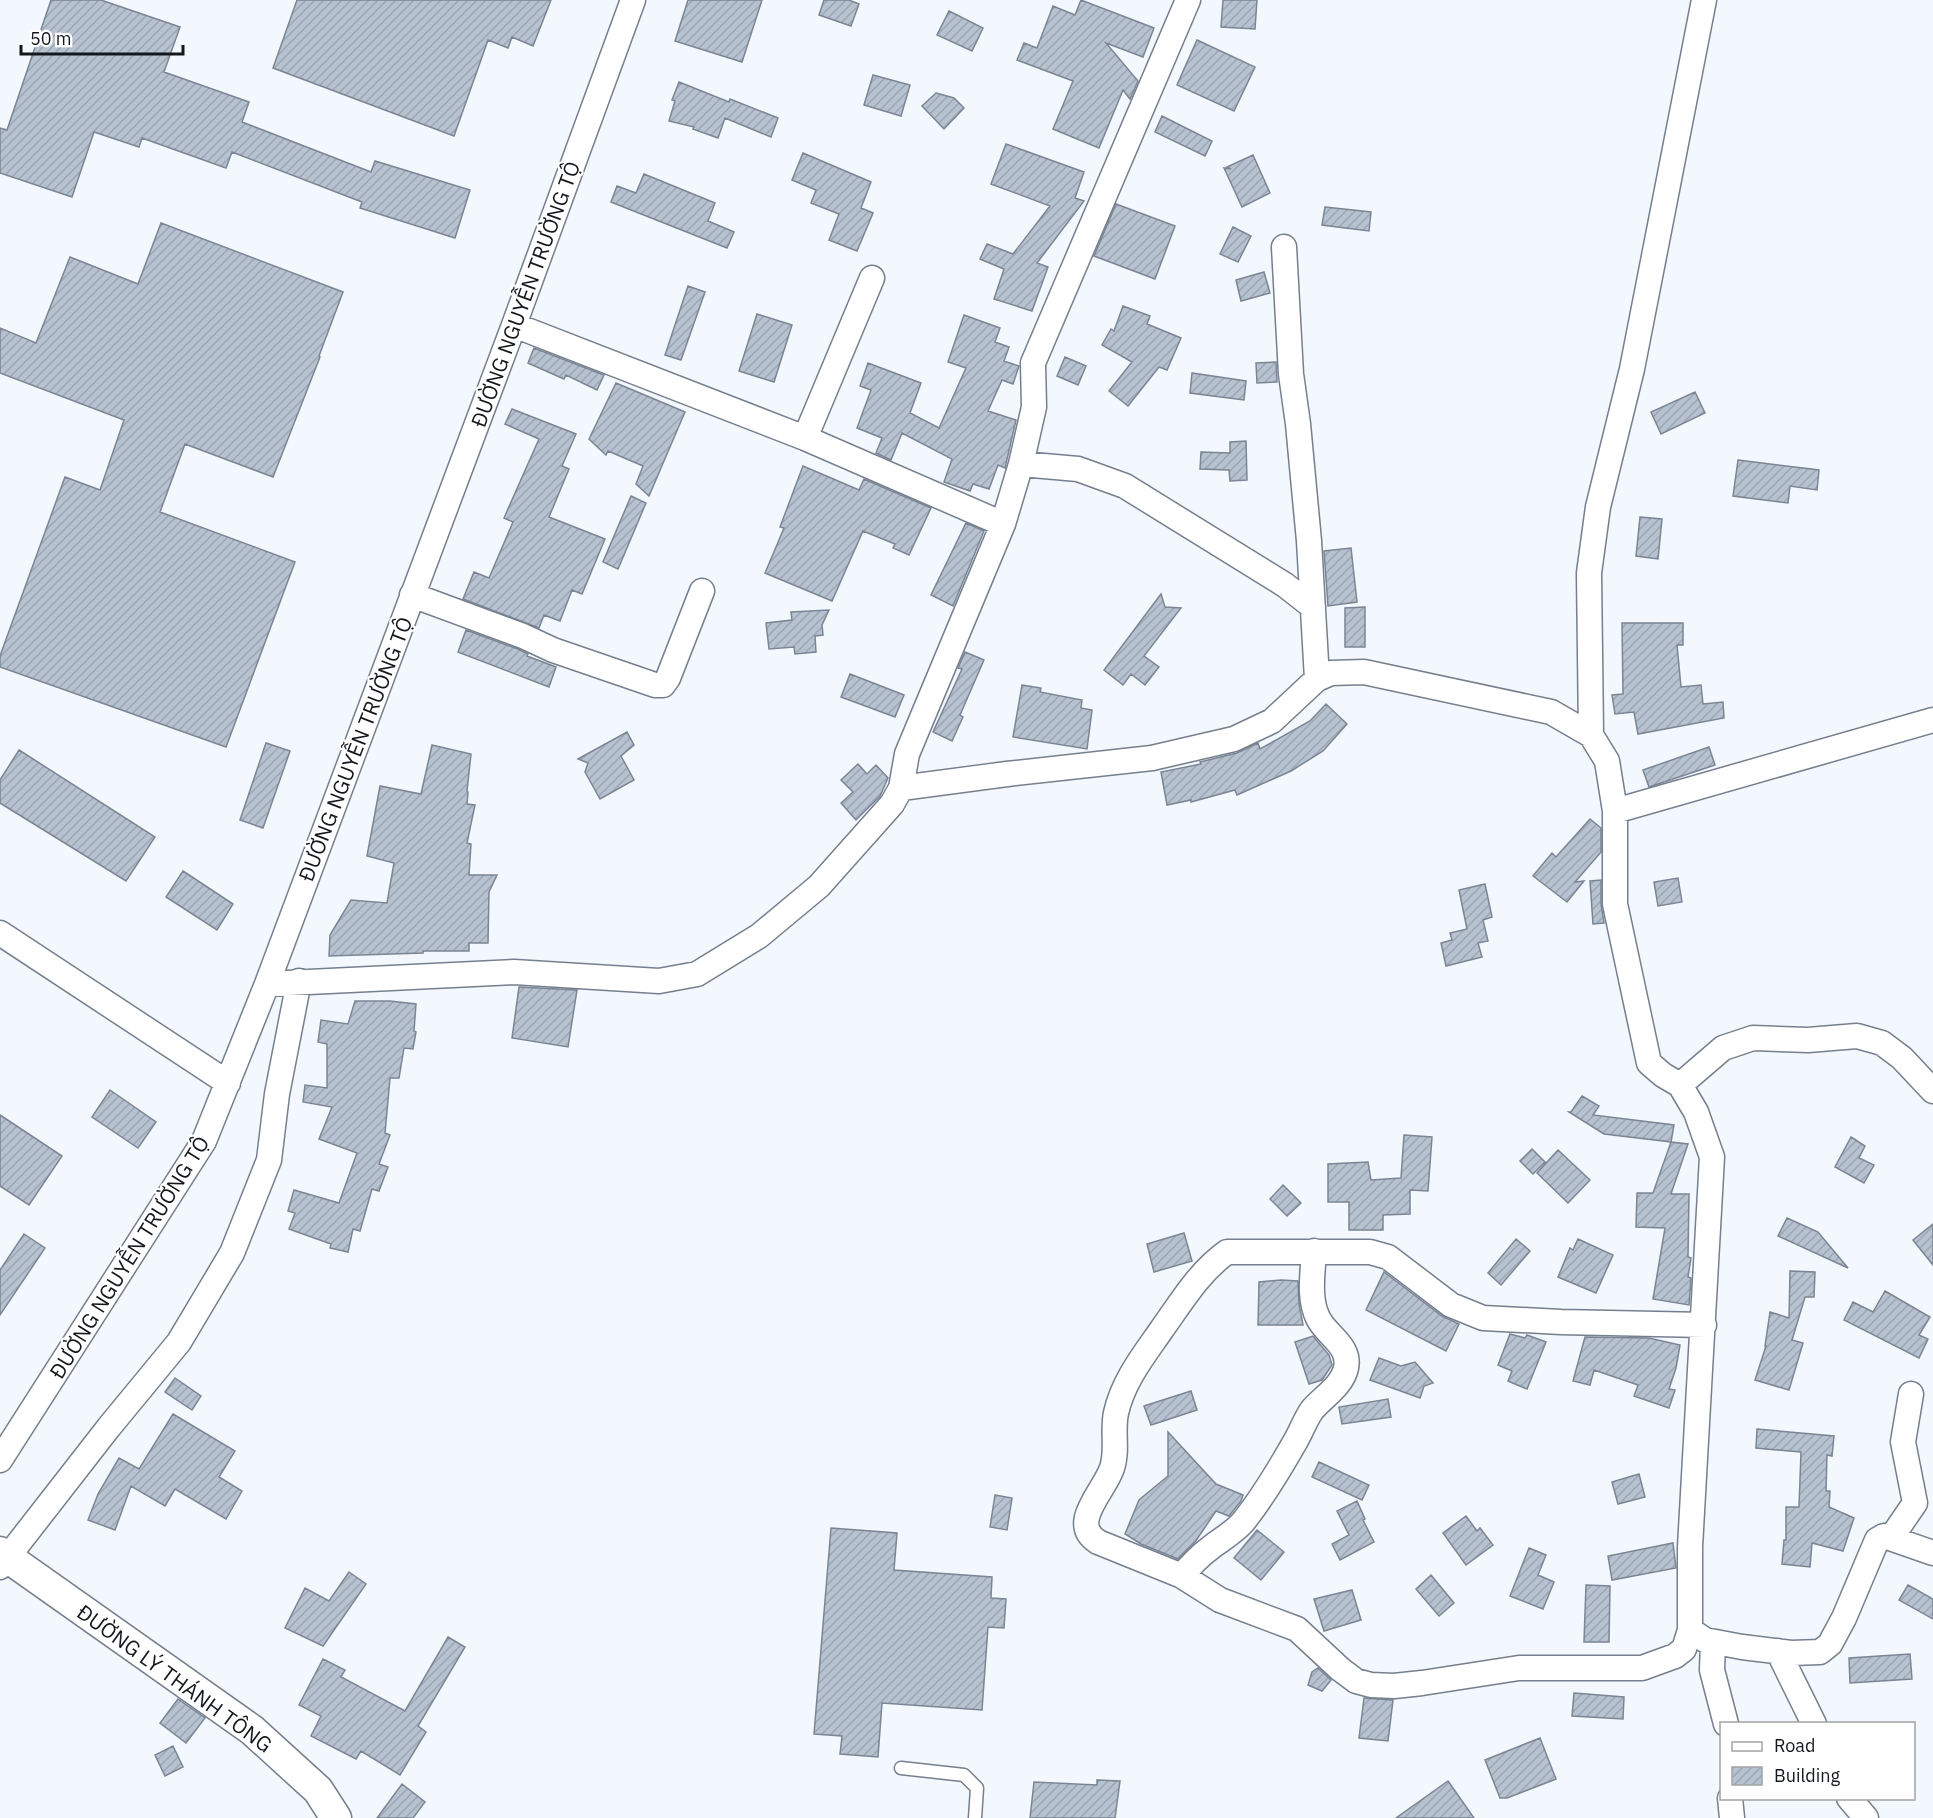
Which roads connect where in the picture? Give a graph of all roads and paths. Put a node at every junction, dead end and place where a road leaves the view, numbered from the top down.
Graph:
1 (633, 0) edge
2 (1188, 0) edge
3 (1704, 0) edge
4 (1284, 248) dead end
5 (872, 278) dead end
6 (514, 325) junction
7 (805, 438) junction
8 (1021, 464) junction
9 (1002, 525) junction
10 (702, 591) dead end
11 (412, 596) junction
12 (1313, 607) junction
13 (1317, 679) junction
14 (1933, 720) edge
15 (1591, 735) junction
16 (902, 788) junction
17 (1615, 811) junction
18 (0, 933) edge
19 (299, 981) junction
20 (267, 984) junction
21 (228, 1083) junction
22 (1680, 1085) junction
23 (1933, 1091) edge
24 (1314, 1251) junction
25 (1704, 1324) junction
26 (1911, 1394) dead end
27 (0, 1460) edge
28 (1891, 1538) junction
29 (1933, 1553) edge
30 (3, 1559) edge
31 (1182, 1576) junction
32 (1690, 1630) junction
33 (1713, 1642) junction
34 (1778, 1651) junction
35 (1725, 1722) edge
36 (1813, 1722) edge
37 (901, 1768) dead end
38 (1730, 1800) edge
39 (1851, 1800) edge
40 (336, 1818) edge
41 (975, 1818) edge
42 (1732, 1818) edge
43 (1866, 1818) edge

1 - 6 street, ĐƯỜNG NGUYỄN TRƯỜNG TỘ
2 - 8 street
3 - 15 street
4 - 12 street
5 - 7 street
6 - 7 street
6 - 11 street, ĐƯỜNG NGUYỄN TRƯỜNG TỘ
7 - 9 street
8 - 9 street
8 - 12 street
9 - 16 street
10 - 11 street
11 - 20 street, ĐƯỜNG NGUYỄN TRƯỜNG TỘ
12 - 13 street
13 - 15 street
13 - 16 street
14 - 17 street
15 - 17 street
16 - 19 street
17 - 22 street
18 - 21 street
19 - 20 street
19 - 30 street
20 - 21 street, ĐƯỜNG NGUYỄN TRƯỜNG TỘ
21 - 27 street, ĐƯỜNG NGUYỄN TRƯỜNG TỘ
22 - 23 street
22 - 25 street
24 - 25 street
24 - 31 street
24 - 31 street
25 - 32 street
26 - 28 street
28 - 29 street
28 - 34 street
30 - 40 street, ĐƯỜNG LÝ THÁNH TÔNG
31 - 32 street
32 - 33 street
33 - 34 street
33 - 35 street
34 - 36 street
37 - 41 lane
38 - 42 street
39 - 43 street

